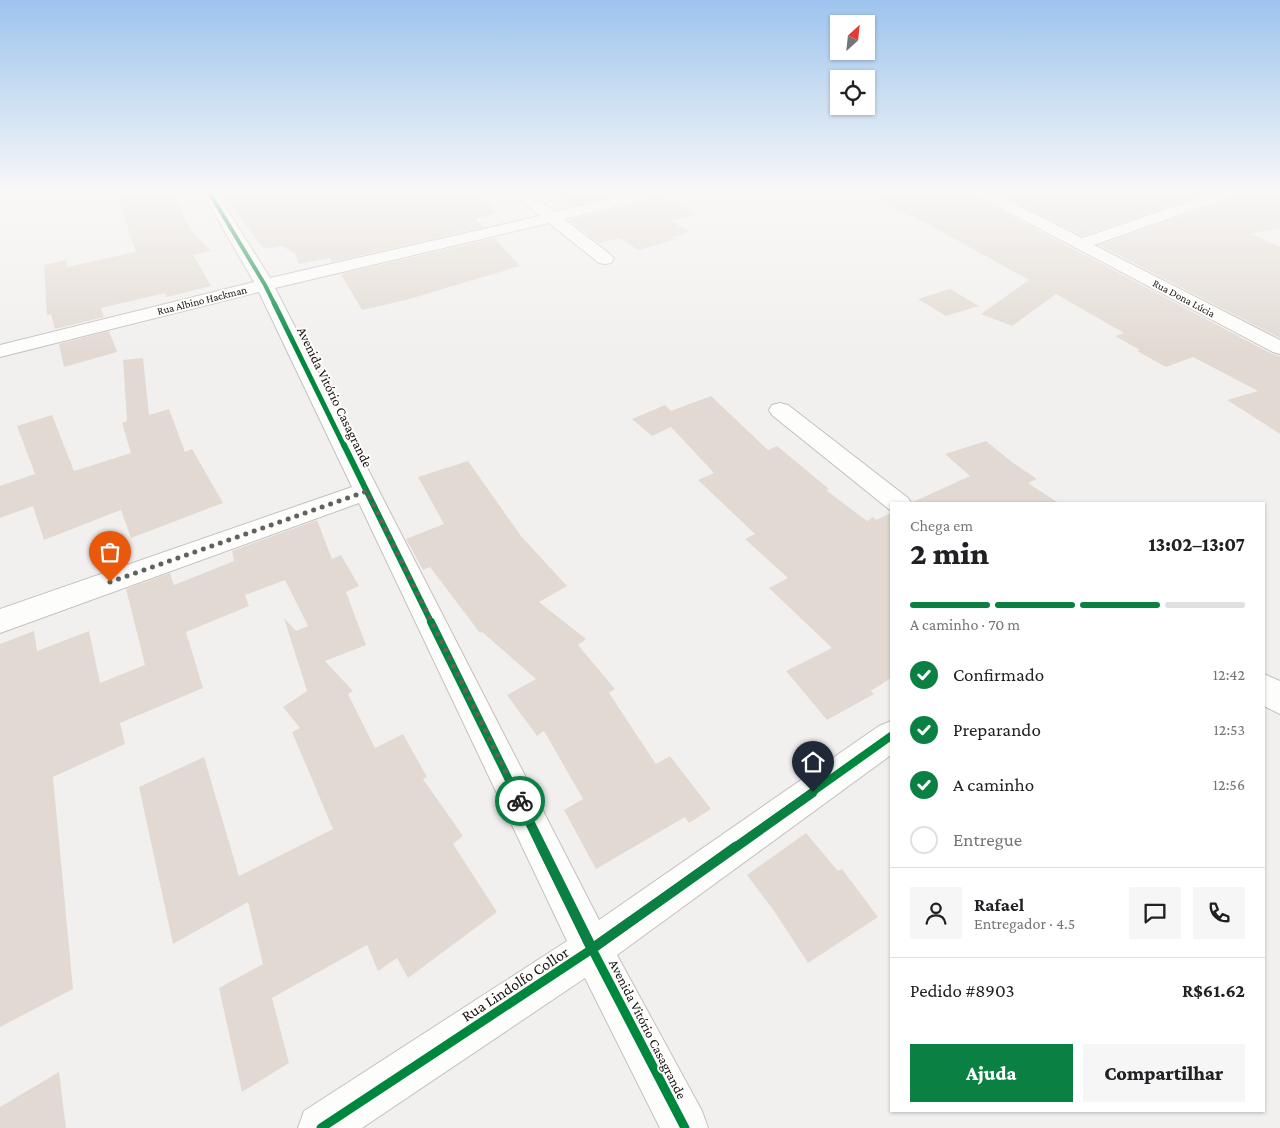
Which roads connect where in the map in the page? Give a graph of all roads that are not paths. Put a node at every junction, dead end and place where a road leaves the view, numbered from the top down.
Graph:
1 (241, 245) edge
2 (435, 245) edge
3 (586, 245) edge
4 (1081, 245) edge
5 (604, 259) dead end
6 (265, 285) junction
7 (1280, 348) edge
8 (0, 351) edge
9 (780, 410) dead end
10 (367, 491) junction
11 (896, 502) edge
12 (0, 622) edge
13 (1265, 688) edge
14 (1280, 700) edge
15 (890, 737) edge
16 (592, 949) junction
17 (321, 1128) edge
18 (685, 1128) edge

1 - 6 street, Avenida Vitório Casagrande
2 - 6 street, Rua Albino Hackman
3 - 5 street
4 - 7 street, Rua Dona Lúcia
6 - 8 street, Rua Albino Hackman
6 - 10 street, Avenida Vitório Casagrande
9 - 11 street
10 - 12 street
10 - 16 street, Avenida Vitório Casagrande
13 - 14 street
15 - 16 street, Rua Lindolfo Collor
16 - 17 street, Rua Lindolfo Collor
16 - 18 street, Avenida Vitório Casagrande

